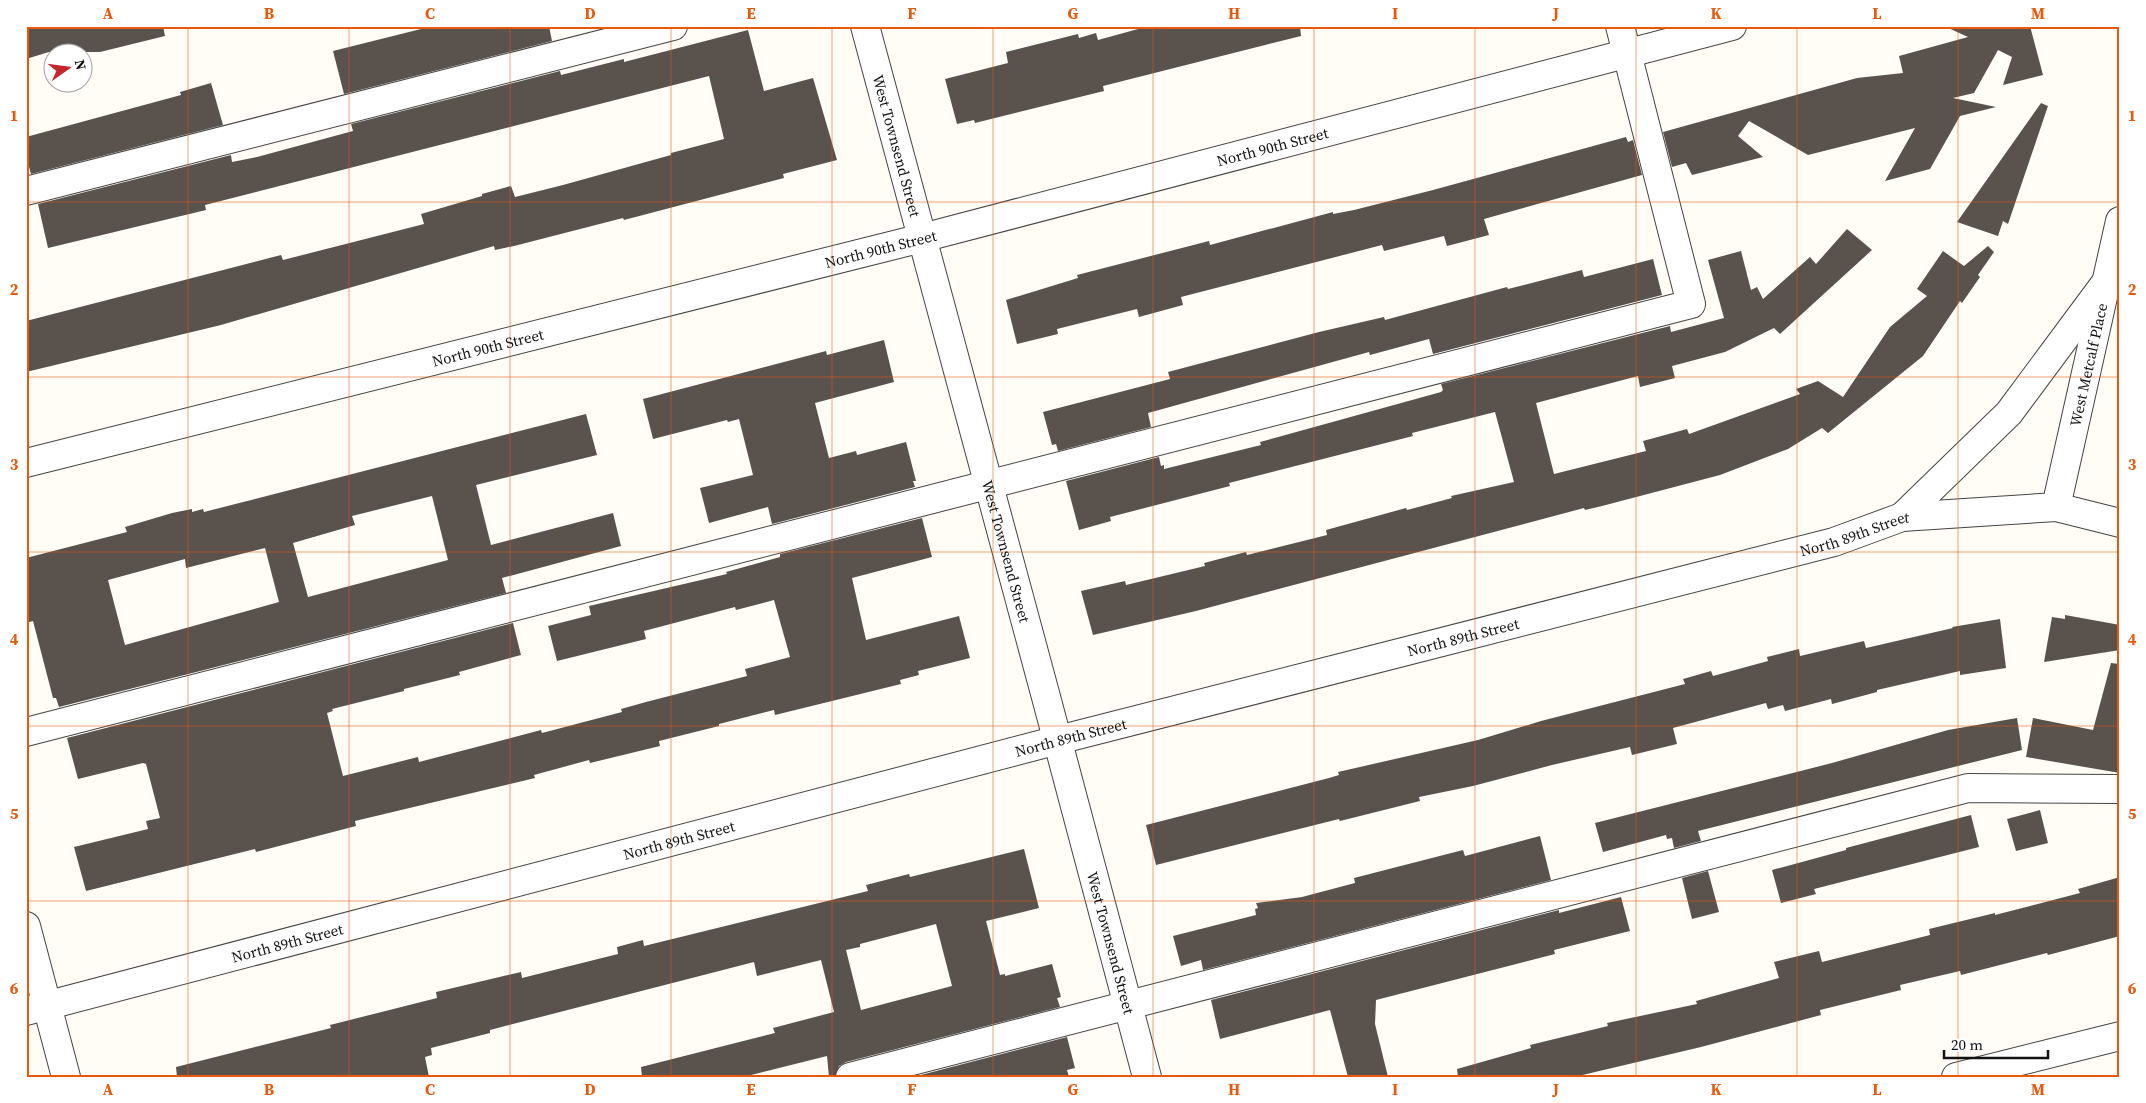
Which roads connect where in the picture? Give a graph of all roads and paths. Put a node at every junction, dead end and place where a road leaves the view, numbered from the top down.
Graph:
1 (673, 26) edge
2 (865, 26) edge
3 (1620, 26) edge
4 (1732, 26) edge
5 (1627, 53) junction
6 (26, 191) edge
7 (2120, 221) edge
8 (922, 238) junction
9 (2104, 285) junction
10 (26, 463) edge
11 (990, 485) junction
12 (2056, 507) junction
13 (1902, 517) junction
14 (2120, 523) edge
15 (26, 732) edge
16 (1058, 740) junction
17 (2120, 789) edge
18 (26, 926) edge
19 (1127, 1006) junction
20 (37, 1008) edge
21 (2120, 1036) edge
22 (66, 1077) edge
23 (850, 1077) edge
24 (1146, 1077) edge
25 (1956, 1077) edge

1 - 6 street
2 - 8 street, West Townsend Street
3 - 5 street
4 - 5 street, North 90th Street
5 - 8 street, North 90th Street
5 - 11 street
7 - 9 street, West Metcalf Place
8 - 10 street, North 90th Street
8 - 11 street, West Townsend Street
9 - 12 street, West Metcalf Place
9 - 13 street
11 - 15 street
11 - 16 street, West Townsend Street
12 - 13 street, North 89th Street
12 - 14 street, North 89th Street
13 - 16 street, North 89th Street
16 - 19 street, West Townsend Street
16 - 20 street, North 89th Street
17 - 19 street
18 - 20 street
19 - 23 street
19 - 24 street, West Townsend Street
20 - 22 street
21 - 25 street

